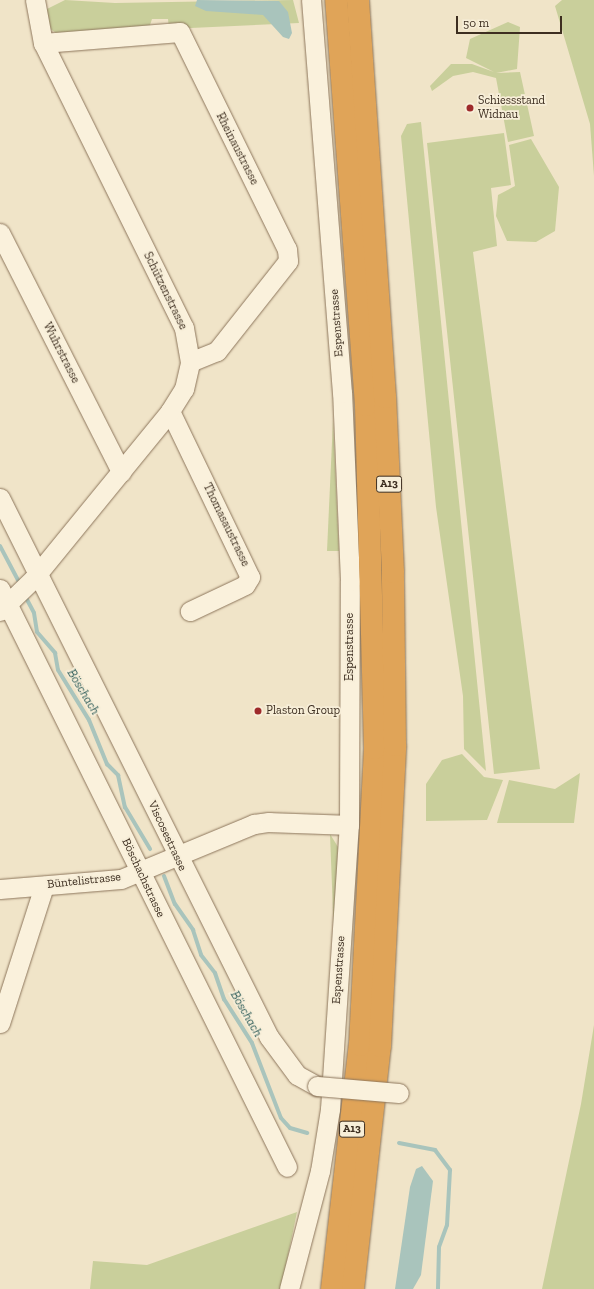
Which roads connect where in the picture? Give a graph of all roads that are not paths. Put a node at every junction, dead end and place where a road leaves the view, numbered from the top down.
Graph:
1 (35, 0) edge
2 (311, 0) edge
3 (336, 0) edge
4 (358, 0) edge
5 (43, 43) junction
6 (0, 233) edge
7 (190, 362) junction
8 (170, 411) junction
9 (121, 472) junction
10 (0, 498) edge
11 (35, 574) junction
12 (5, 601) edge
13 (190, 611) dead end
14 (349, 825) junction
15 (175, 854) junction
16 (138, 872) junction
17 (44, 886) junction
18 (0, 889) edge
19 (0, 1023) edge
20 (400, 1093) dead end
21 (287, 1167) dead end
22 (289, 1289) edge
23 (332, 1289) edge
24 (353, 1289) edge

1 - 5 street, Schützenstrasse
2 - 14 street, Espenstrasse
3 - 23 highway, A13
4 - 24 highway, A13
5 - 7 street, Schützenstrasse
5 - 7 street, Rheinaustrasse
6 - 9 street, Wuhrstrasse
7 - 8 street, Schützenstrasse
8 - 9 street, Schützenstrasse
8 - 13 street, Thomasaustrasse
9 - 11 street, Schützenstrasse
10 - 11 street, Viscosestrasse
11 - 12 street, Schützenstrasse
11 - 15 street, Viscosestrasse
12 - 16 street, Böschachstrasse
14 - 15 street, Büntelistrasse
14 - 22 street, Espenstrasse
15 - 16 street, Büntelistrasse
15 - 20 street, Viscosestrasse, bridge
16 - 17 street, Büntelistrasse
16 - 21 street, Böschachstrasse
17 - 18 street, Büntelistrasse
17 - 19 street

